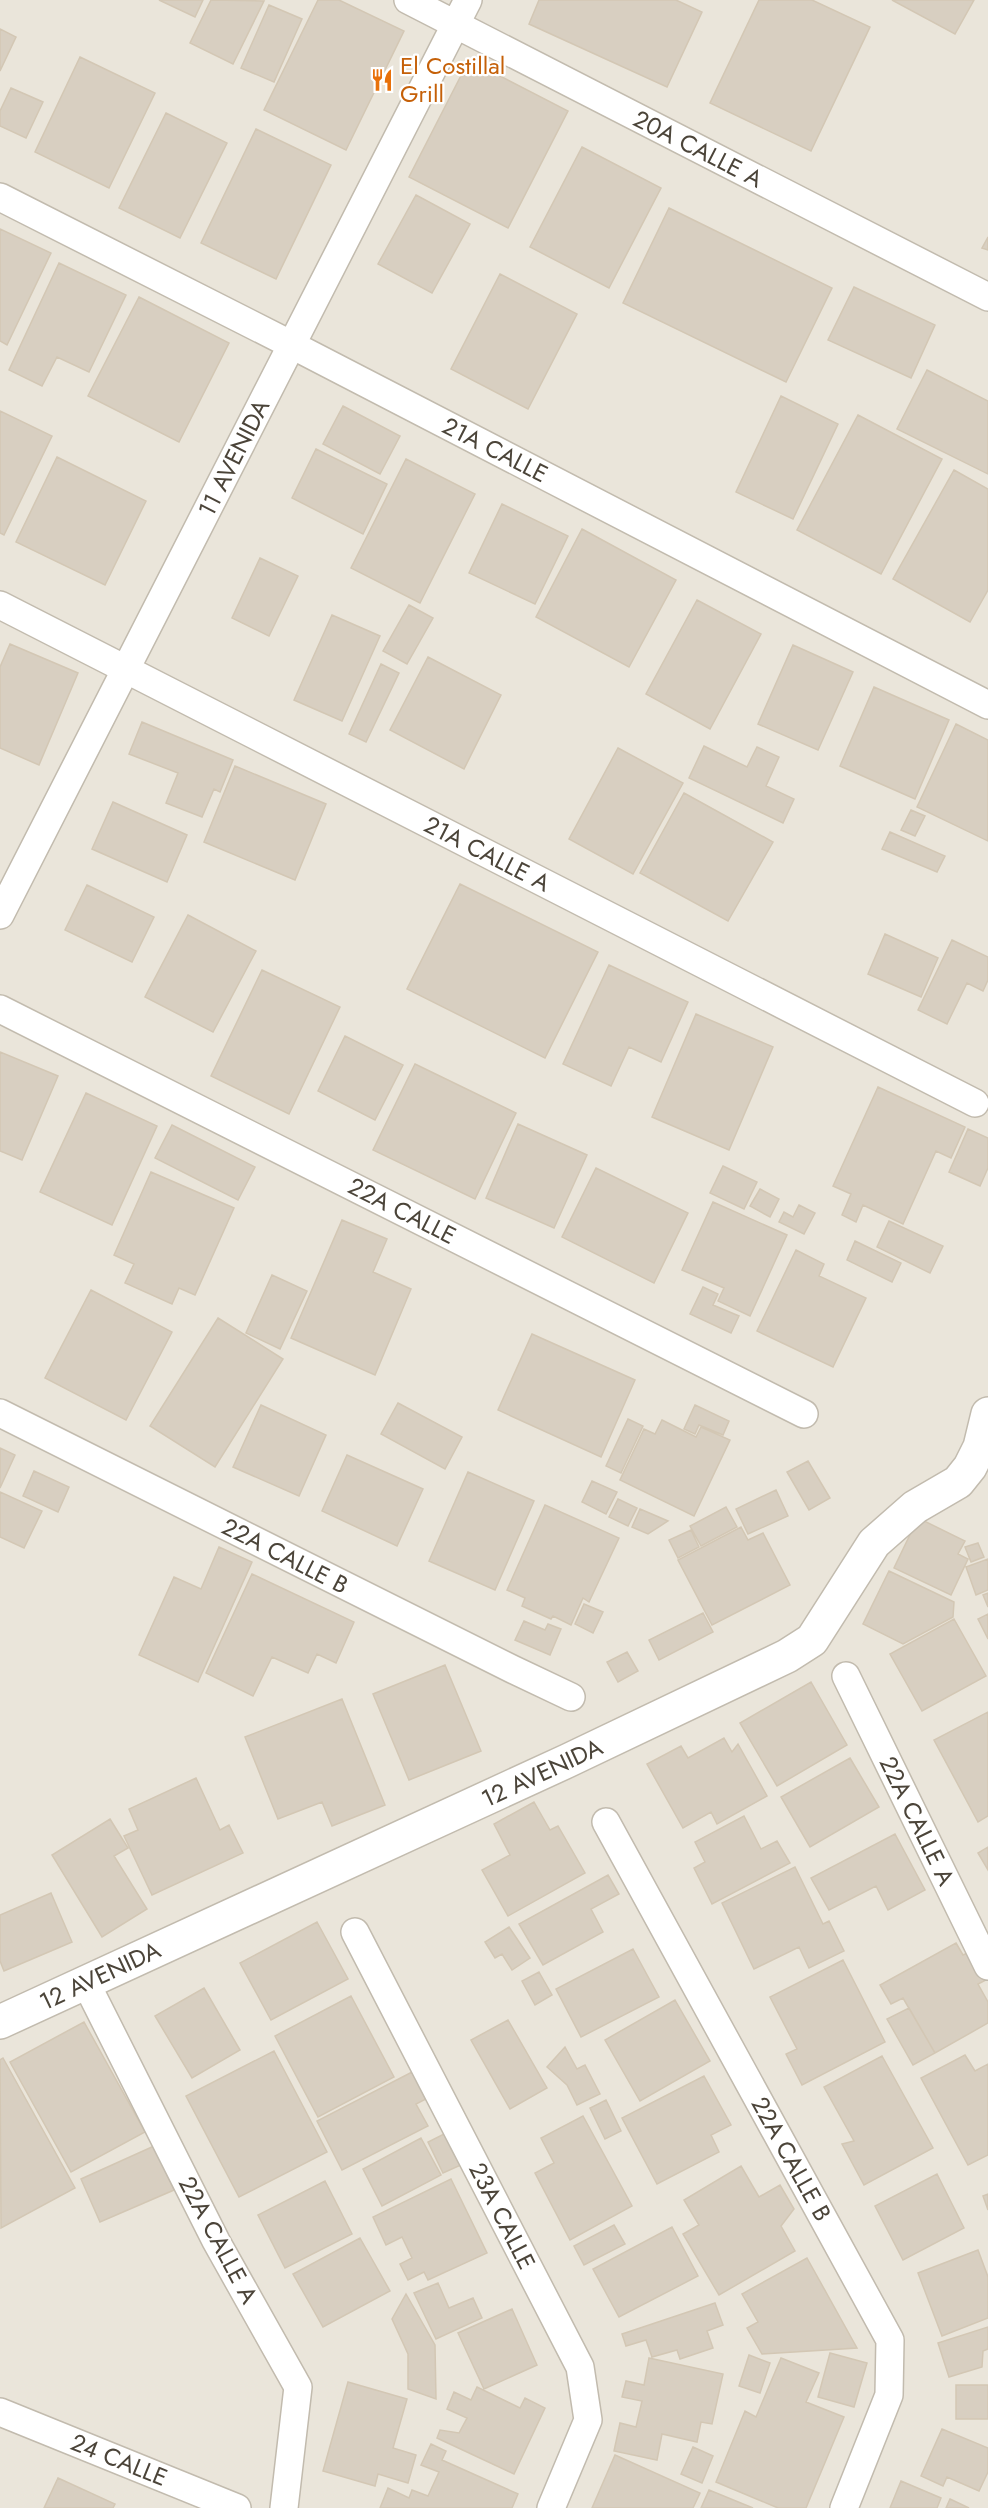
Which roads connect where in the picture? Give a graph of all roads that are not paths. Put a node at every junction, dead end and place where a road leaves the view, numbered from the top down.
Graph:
1 (408, 0) edge
2 (468, 0) edge
3 (456, 24) junction
4 (0, 197) edge
5 (988, 297) edge
6 (292, 345) junction
7 (0, 605) edge
8 (125, 669) junction
9 (988, 705) edge
10 (0, 915) edge
11 (0, 1009) edge
12 (975, 1103) dead end
13 (0, 1413) edge
14 (804, 1414) dead end
15 (988, 1414) edge
16 (846, 1676) dead end
17 (571, 1696) dead end
18 (606, 1822) dead end
19 (355, 1932) dead end
20 (988, 1966) edge
21 (86, 1983) junction
22 (0, 2022) edge
23 (0, 2412) edge
24 (237, 2508) edge
25 (284, 2508) edge
26 (551, 2508) edge
27 (844, 2508) edge

1 - 3 street, 20A CALLE A
2 - 3 street, 11 AVENIDA
3 - 5 street, 20A CALLE A
3 - 6 street, 11 AVENIDA
4 - 6 street, 21A CALLE
6 - 8 street, 11 AVENIDA
6 - 9 street, 21A CALLE
7 - 8 street, 21A CALLE A
8 - 10 street, 11 AVENIDA
8 - 12 street, 21A CALLE A
11 - 14 street, 22A CALLE
13 - 17 street, 22A CALLE B
15 - 21 street, 12 AVENIDA
16 - 20 street, 22A CALLE A
18 - 27 street, 22A CALLE B
19 - 26 street, 23A CALLE
21 - 22 street, 12 AVENIDA
21 - 25 street, 22A CALLE A
23 - 24 street, 24 CALLE

